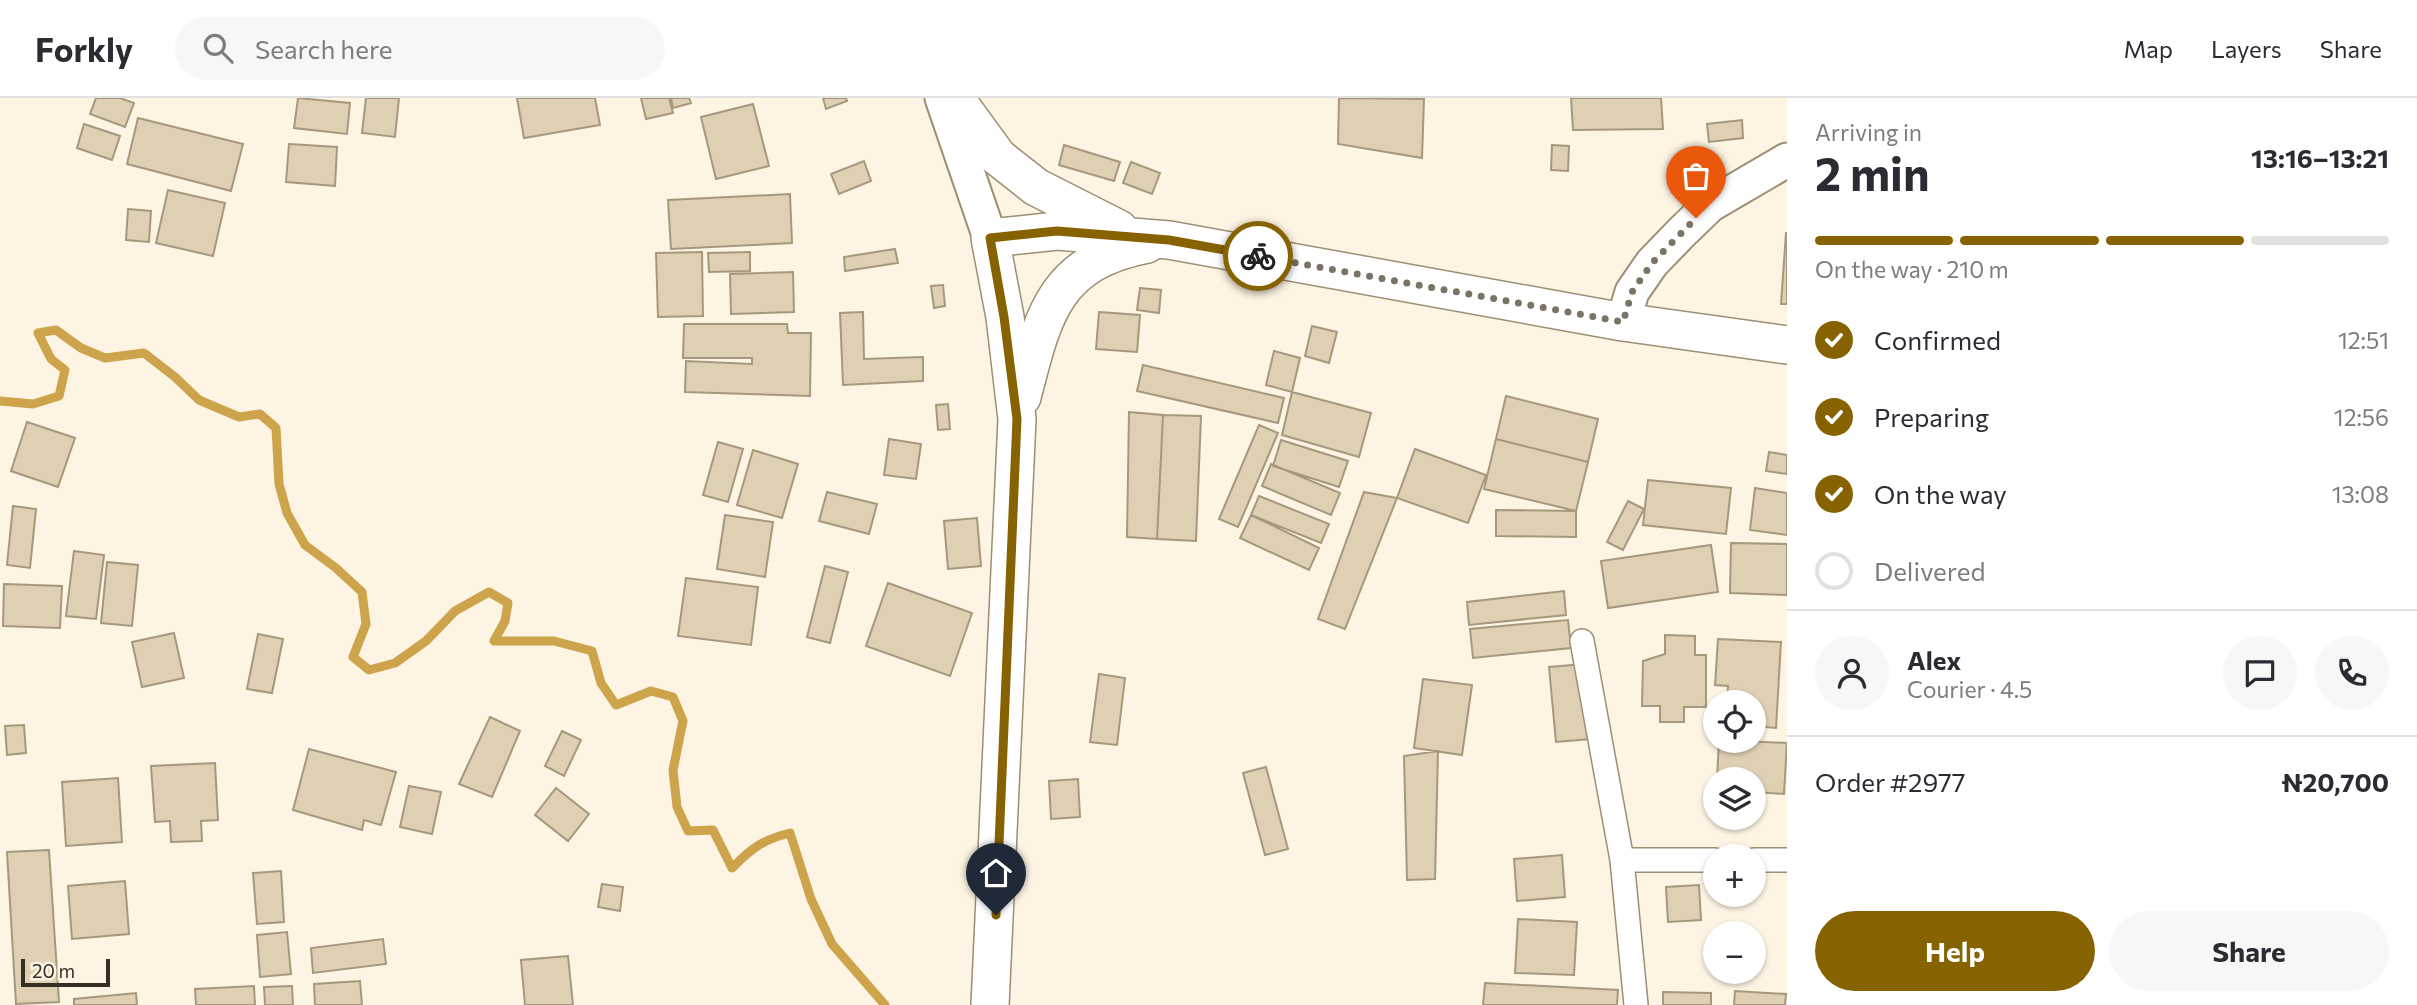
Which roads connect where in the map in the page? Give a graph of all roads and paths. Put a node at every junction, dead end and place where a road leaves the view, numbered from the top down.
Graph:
1 (942, 98) edge
2 (955, 98) edge
3 (1787, 160) edge
4 (990, 238) junction
5 (1152, 239) junction
6 (1623, 322) junction
7 (1787, 345) edge
8 (1017, 419) junction
9 (1582, 641) dead end
10 (1622, 860) junction
11 (1703, 860) edge
12 (1766, 860) edge
13 (1787, 860) edge
14 (990, 1005) edge
15 (1636, 1005) edge

1 - 4 main road
2 - 5 main road
3 - 6 main road
4 - 5 main road
4 - 8 main road
5 - 6 main road
5 - 8 main road
6 - 7 main road
8 - 14 main road
9 - 10 street
10 - 11 street
10 - 15 street
12 - 13 street

